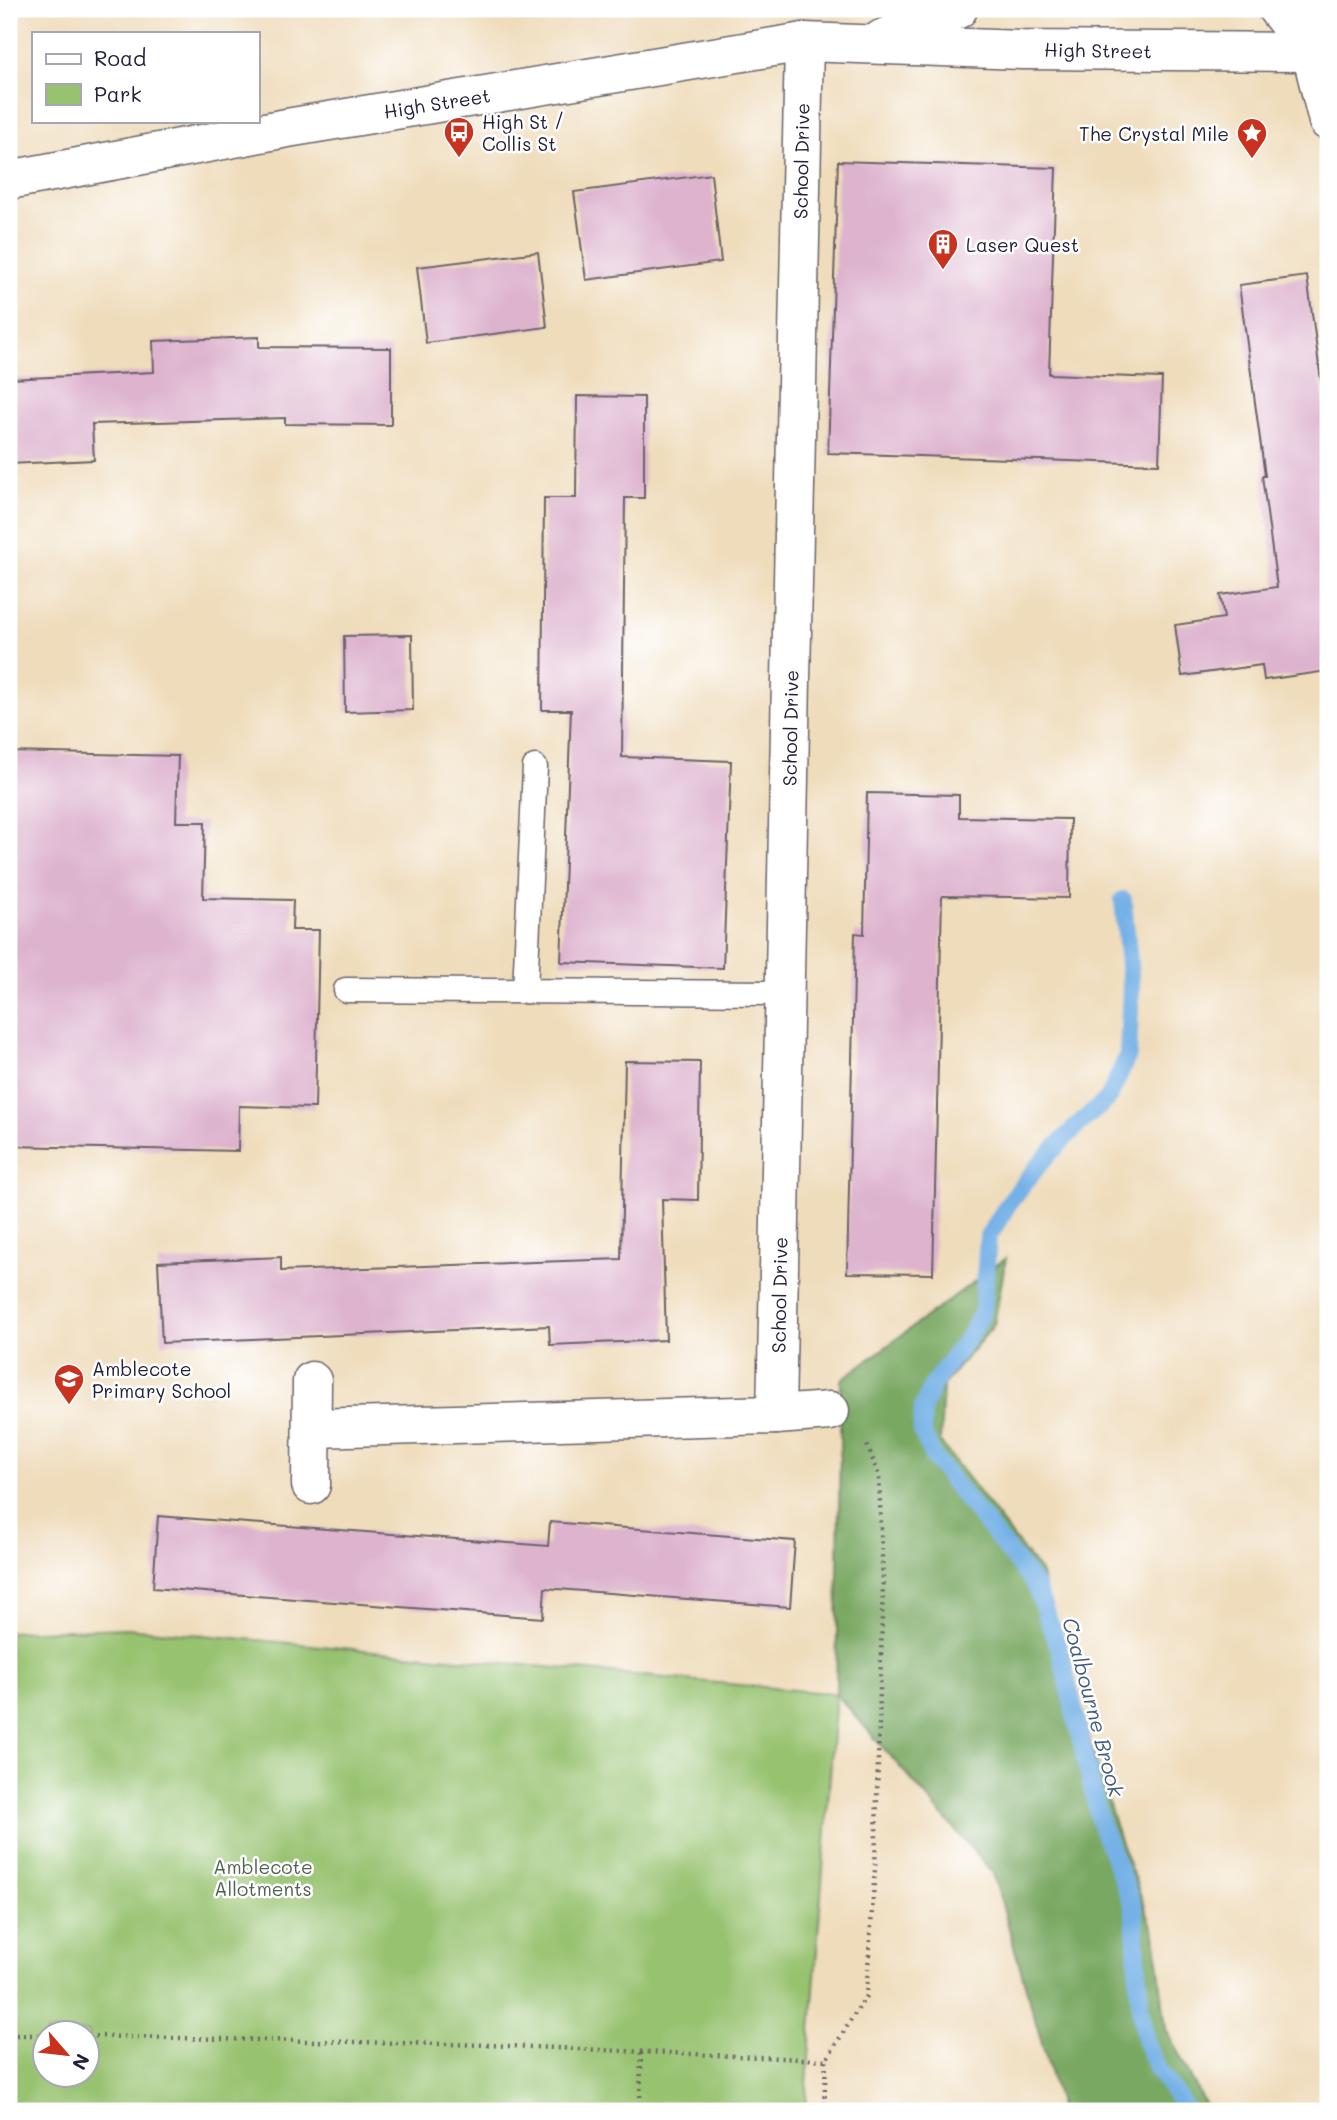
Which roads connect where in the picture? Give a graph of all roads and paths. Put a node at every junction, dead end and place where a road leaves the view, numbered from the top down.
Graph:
1 (958, 9) edge
2 (1277, 9) edge
3 (1327, 9) edge
4 (804, 42) junction
5 (867, 45) junction
6 (1320, 51) edge
7 (1328, 121) edge
8 (9, 180) edge
9 (535, 767) dead end
10 (346, 990) dead end
11 (525, 991) junction
12 (785, 993) junction
13 (312, 1381) dead end
14 (830, 1411) joint
15 (776, 1415) junction
16 (313, 1428) junction
17 (311, 1485) dead end
18 (9, 2035) edge
19 (32, 2035) edge
20 (102, 2036) edge
21 (641, 2052) junction
22 (826, 2060) junction
23 (640, 2111) edge
24 (824, 2111) edge

1 - 5 main road, High Street
2 - 6 main road
3 - 6 main road
4 - 5 main road, High Street
4 - 8 main road, High Street
4 - 12 main road, School Drive
5 - 6 main road, High Street
6 - 7 main road
9 - 11 lane
10 - 11 lane
11 - 12 lane
12 - 15 main road, School Drive
13 - 16 main road
14 - 15 main road
14 - 22 path
15 - 16 main road
16 - 17 main road
18 - 19 path
20 - 21 path
21 - 22 path
21 - 23 path
22 - 24 path

